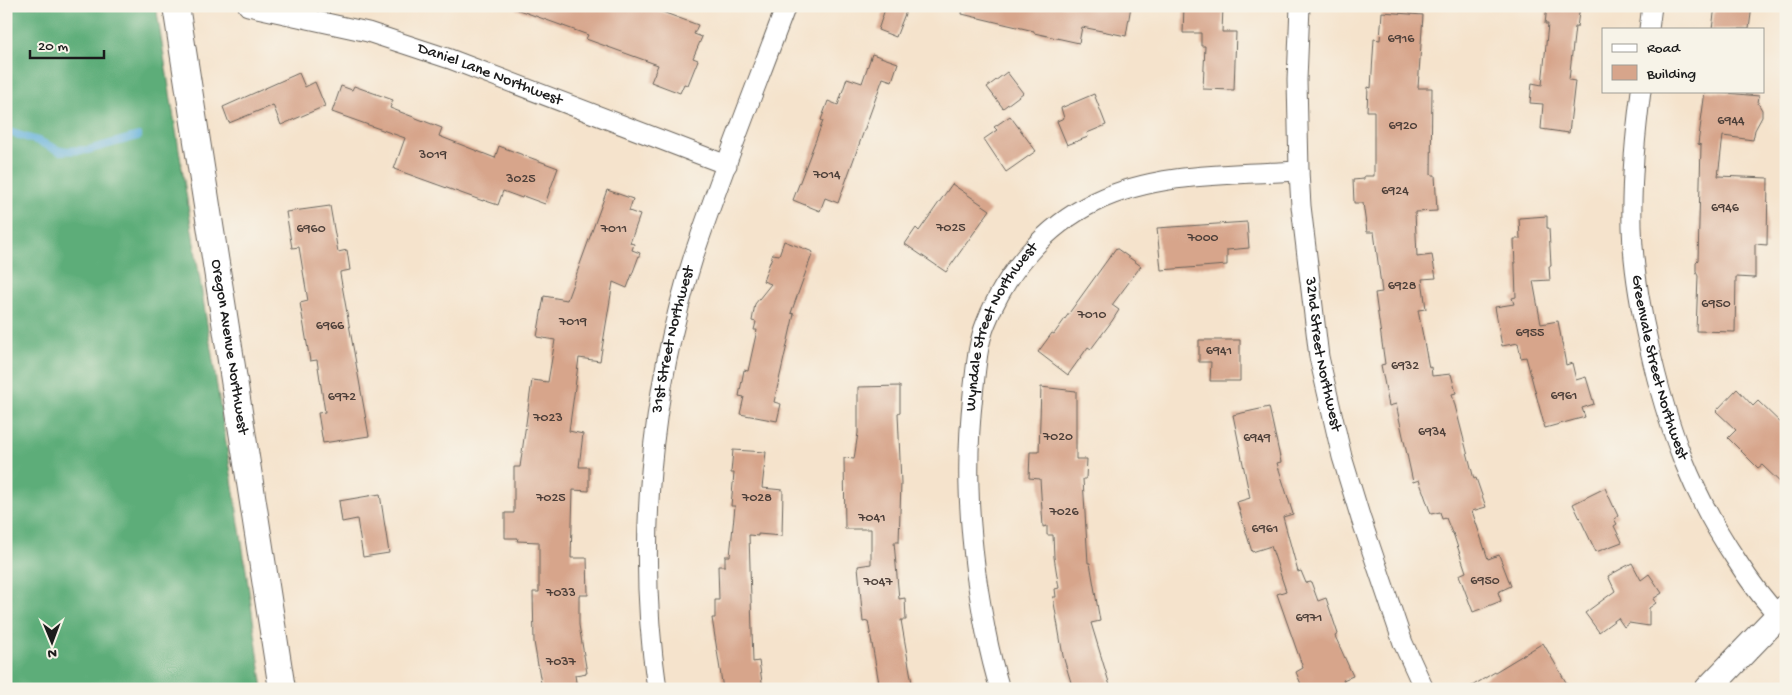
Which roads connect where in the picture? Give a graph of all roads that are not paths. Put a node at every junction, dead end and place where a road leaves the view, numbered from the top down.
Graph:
1 (176, 6) edge
2 (248, 6) edge
3 (786, 6) edge
4 (1300, 6) edge
5 (1652, 6) edge
6 (1649, 28) edge
7 (1641, 92) edge
8 (727, 165) junction
9 (1299, 171) junction
10 (1783, 616) edge
11 (282, 689) edge
12 (657, 689) edge
13 (1000, 689) edge
14 (1424, 689) edge
15 (1708, 689) edge

1 - 11 street, Oregon Avenue Northwest
2 - 8 street, Daniel Lane Northwest
3 - 8 street, 31st Street Northwest
4 - 9 street, 32nd Street Northwest
5 - 6 street
7 - 10 street, Greenvale Street Northwest
8 - 12 street, 31st Street Northwest
9 - 13 street, Wyndale Street Northwest
9 - 14 street, 32nd Street Northwest
10 - 15 street

